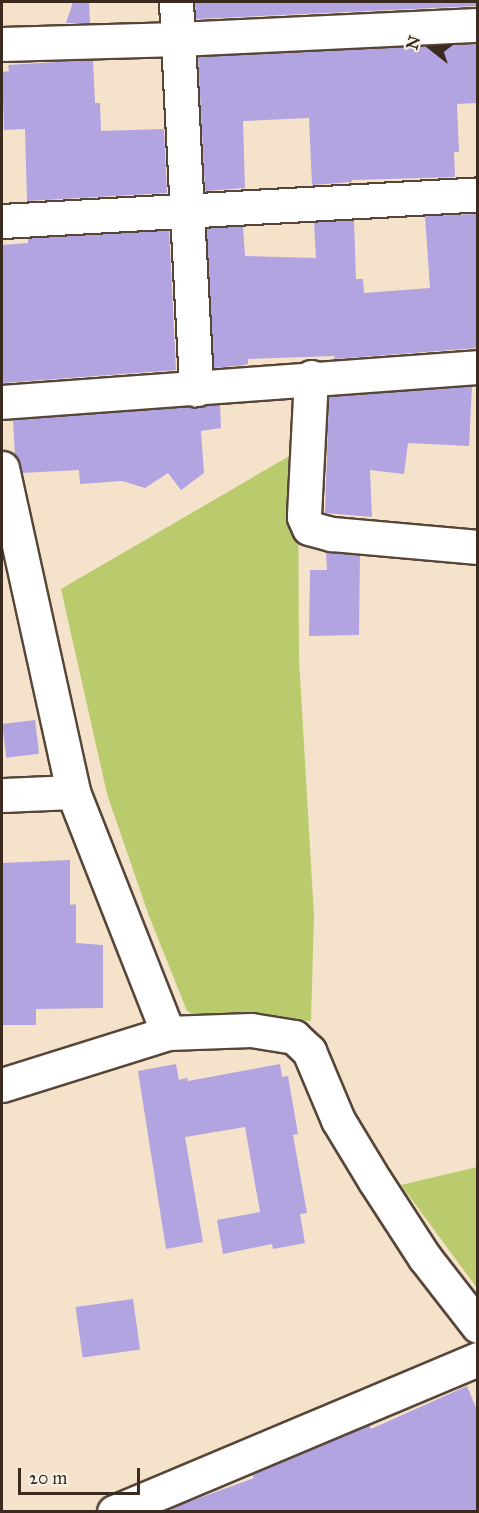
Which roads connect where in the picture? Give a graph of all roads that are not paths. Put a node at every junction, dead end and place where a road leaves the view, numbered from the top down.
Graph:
1 (176, 2) edge
2 (477, 25) edge
3 (178, 39) junction
4 (2, 44) edge
5 (477, 194) edge
6 (185, 209) junction
7 (2, 221) edge
8 (477, 367) edge
9 (312, 377) junction
10 (196, 388) junction
11 (2, 402) edge
12 (2, 468) edge
13 (477, 547) edge
14 (73, 792) junction
15 (2, 795) edge
16 (168, 1033) junction
17 (2, 1085) edge
18 (477, 1326) edge
19 (477, 1359) edge
20 (114, 1512) edge

1 - 3 street
2 - 3 street
3 - 4 street
3 - 6 street
5 - 6 street
6 - 7 street
6 - 10 street
8 - 9 street
9 - 10 street
9 - 13 street
10 - 11 street
12 - 14 street
14 - 15 street
14 - 16 street
16 - 17 street
16 - 18 street
19 - 20 street

